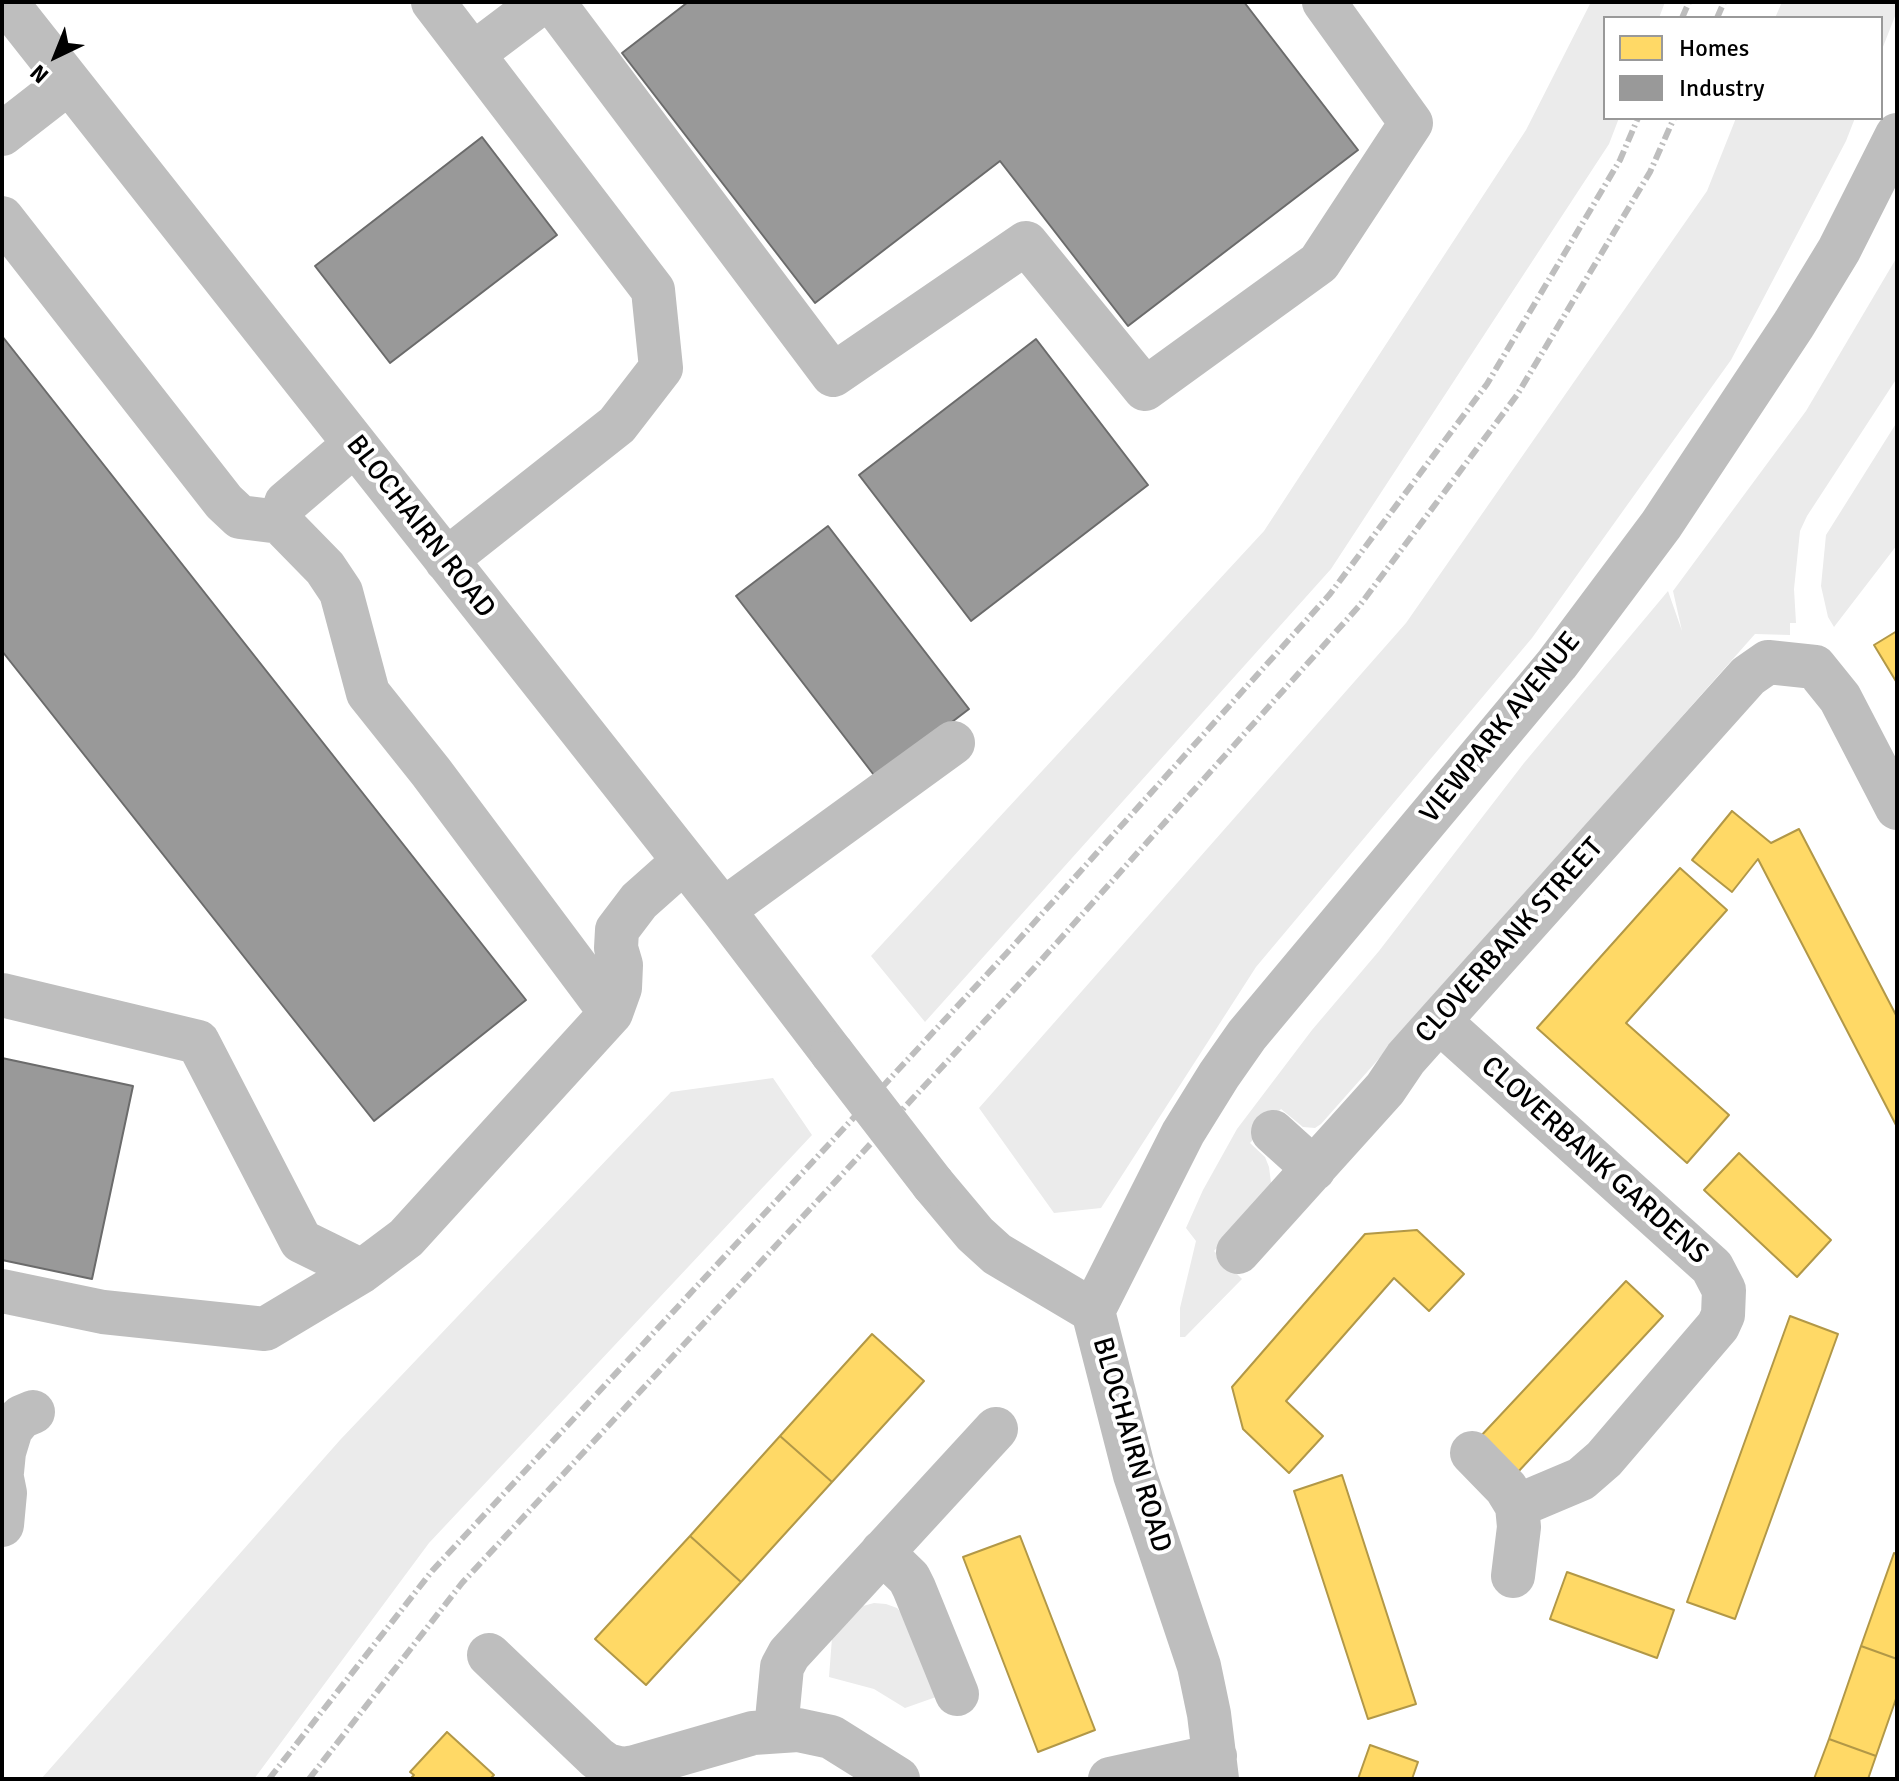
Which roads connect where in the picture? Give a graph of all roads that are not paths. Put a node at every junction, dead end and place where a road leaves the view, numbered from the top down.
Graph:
1 (6, 2) edge
2 (433, 2) edge
3 (542, 2) edge
4 (553, 2) edge
5 (1324, 2) edge
6 (473, 54) junction
7 (69, 82) junction
8 (2, 134) edge
9 (1897, 135) edge
10 (2, 218) edge
11 (355, 444) junction
12 (280, 522) junction
13 (446, 560) junction
14 (953, 743) dead end
15 (1897, 808) edge
16 (684, 861) junction
17 (723, 910) junction
18 (2, 995) edge
19 (611, 1013) junction
20 (1439, 1021) junction
21 (1273, 1132) dead end
22 (1314, 1169) junction
23 (1238, 1252) dead end
24 (362, 1271) junction
25 (2, 1291) edge
26 (1093, 1311) junction
27 (33, 1412) dead end
28 (996, 1429) dead end
29 (1472, 1453) dead end
30 (2, 1472) edge
31 (2, 1478) edge
32 (1517, 1506) junction
33 (2, 1525) edge
34 (882, 1552) junction
35 (1513, 1576) dead end
36 (489, 1655) dead end
37 (957, 1694) dead end
38 (776, 1730) junction
39 (1216, 1768) edge
40 (622, 1774) edge
41 (898, 1779) edge
42 (1110, 1779) edge

1 - 7 street, BLOCHAIRN ROAD
2 - 6 street
3 - 6 street
4 - 5 street
6 - 13 street
7 - 8 street
7 - 11 street, BLOCHAIRN ROAD
9 - 26 street, VIEWPARK AVENUE
10 - 12 street
11 - 12 street
11 - 13 street, BLOCHAIRN ROAD
12 - 19 street
13 - 16 street, BLOCHAIRN ROAD
14 - 17 street
15 - 20 street, CLOVERBANK STREET
16 - 17 street, BLOCHAIRN ROAD
16 - 19 street
17 - 26 street, BLOCHAIRN ROAD, bridge
18 - 24 street
19 - 24 street
20 - 22 street, CLOVERBANK STREET
20 - 32 street, CLOVERBANK GARDENS
21 - 22 street
22 - 23 street, CLOVERBANK STREET
24 - 25 street
26 - 39 street, BLOCHAIRN ROAD
27 - 30 street
28 - 34 street
29 - 32 street
31 - 33 street
32 - 35 street
34 - 37 street
34 - 38 street
36 - 40 street
38 - 40 street
38 - 41 street
39 - 42 street

